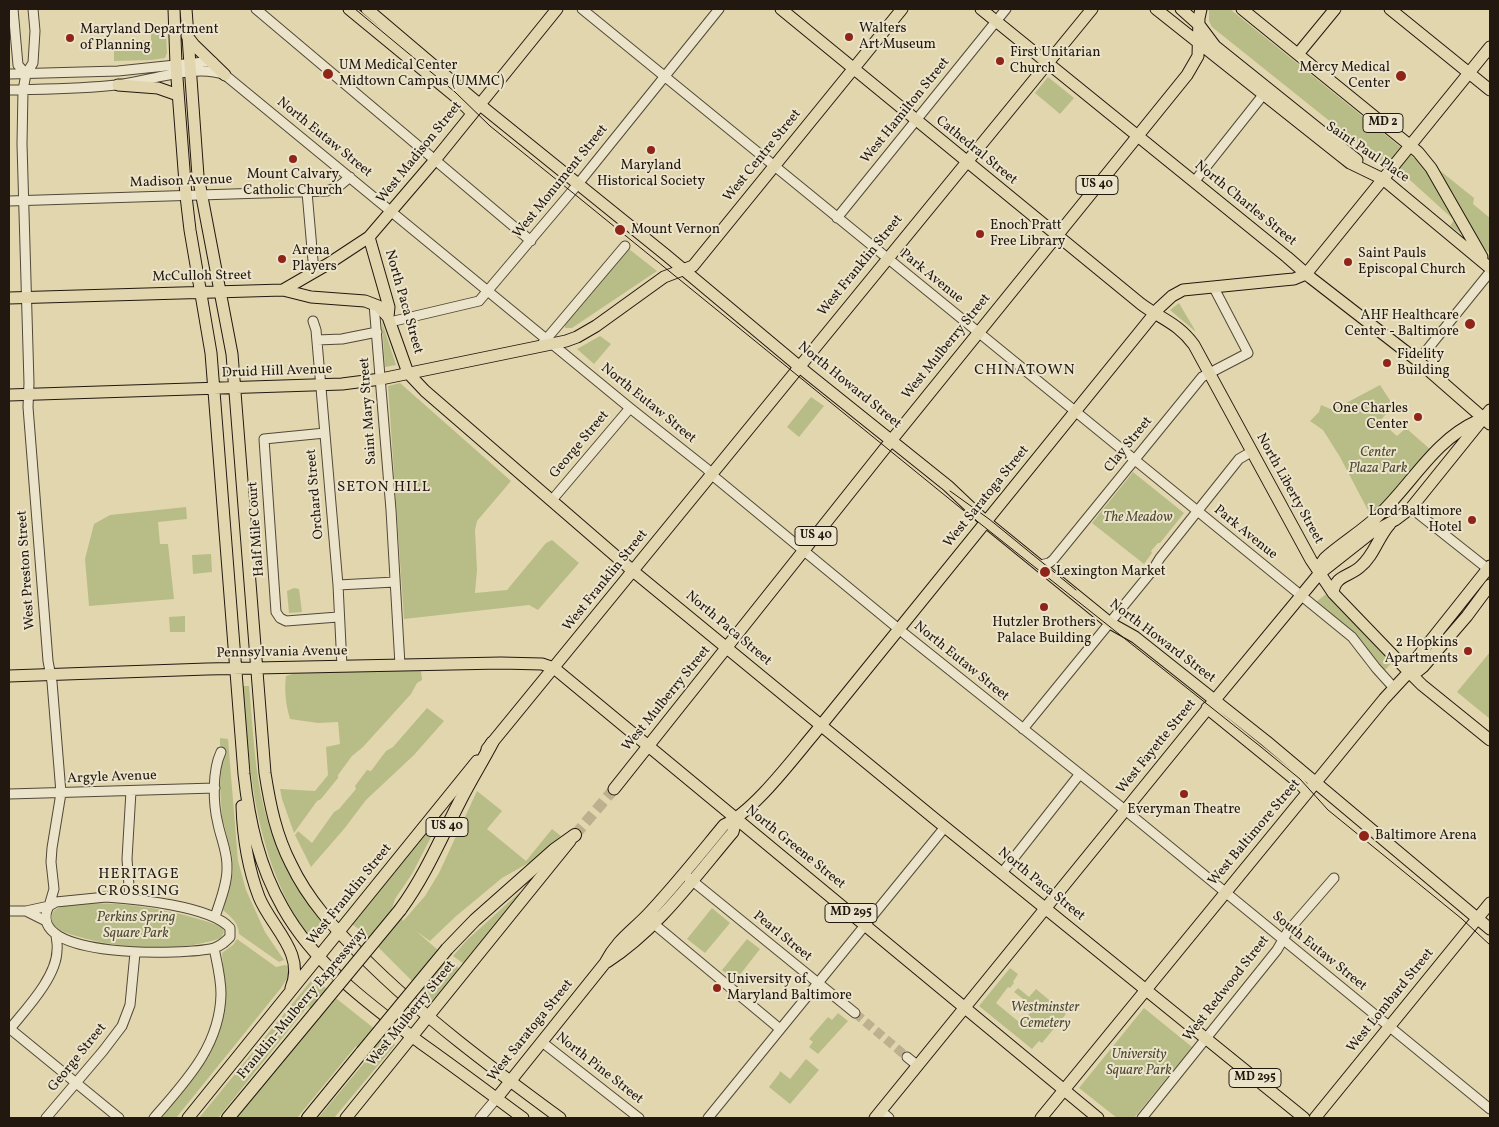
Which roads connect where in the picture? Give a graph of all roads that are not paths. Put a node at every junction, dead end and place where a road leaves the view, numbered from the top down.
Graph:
1 (13, 9) edge
2 (33, 9) edge
3 (174, 9) edge
4 (186, 9) edge
5 (256, 9) edge
6 (349, 9) edge
7 (367, 9) edge
8 (557, 9) edge
9 (582, 9) edge
10 (719, 9) edge
11 (781, 9) edge
12 (902, 9) edge
13 (980, 9) edge
14 (1006, 9) edge
15 (1092, 9) edge
16 (1156, 9) edge
17 (1180, 9) edge
18 (1201, 9) edge
19 (1242, 9) edge
20 (1335, 9) edge
21 (1390, 9) edge
22 (996, 21) junction
23 (1172, 22) junction
24 (1200, 26) junction
25 (187, 36) junction
26 (1199, 44) junction
27 (1490, 47) edge
28 (1298, 54) junction
29 (214, 62) junction
30 (1047, 62) junction
31 (189, 68) junction
32 (854, 69) junction
33 (176, 70) junction
34 (1469, 73) junction
35 (9, 74) edge
36 (26, 74) junction
37 (225, 75) junction
38 (664, 77) junction
39 (118, 85) junction
40 (9, 90) edge
41 (23, 90) junction
42 (1490, 90) edge
43 (1266, 92) junction
44 (178, 95) junction
45 (475, 109) junction
46 (916, 120) junction
47 (1138, 136) junction
48 (1410, 145) junction
49 (435, 160) junction
50 (966, 162) junction
51 (774, 166) junction
52 (1386, 176) junction
53 (350, 177) junction
54 (1194, 182) junction
55 (578, 184) junction
56 (307, 192) junction
57 (201, 195) junction
58 (186, 196) junction
59 (9, 201) edge
60 (23, 201) junction
61 (392, 211) junction
62 (837, 218) junction
63 (1057, 236) junction
64 (369, 237) junction
65 (531, 241) junction
66 (625, 246) dead end
67 (888, 259) junction
68 (1490, 268) edge
69 (683, 269) junction
70 (314, 272) junction
71 (1490, 272) edge
72 (1306, 274) junction
73 (1214, 288) junction
74 (283, 290) junction
75 (221, 291) junction
76 (202, 292) junction
77 (488, 292) junction
78 (9, 298) edge
79 (26, 298) junction
80 (374, 304) junction
81 (1156, 312) junction
82 (389, 319) junction
83 (313, 321) dead end
84 (377, 332) junction
85 (978, 333) junction
86 (317, 340) junction
87 (547, 342) junction
88 (1418, 361) junction
89 (800, 366) junction
90 (408, 373) junction
91 (1209, 374) junction
92 (381, 379) junction
93 (320, 385) junction
94 (235, 388) junction
95 (213, 389) junction
96 (29, 395) junction
97 (9, 396) edge
98 (630, 408) junction
99 (1076, 412) junction
100 (1488, 417) edge
101 (325, 433) junction
102 (892, 440) junction
103 (1252, 452) junction
104 (1135, 459) junction
105 (712, 475) junction
106 (552, 500) junction
107 (1411, 508) junction
108 (1198, 511) junction
109 (1377, 517) junction
110 (1395, 520) junction
111 (986, 522) junction
112 (1371, 533) junction
113 (804, 551) junction
114 (1040, 565) junction
115 (1489, 569) edge
116 (633, 571) junction
117 (1319, 574) junction
118 (395, 582) junction
119 (1490, 584) edge
120 (338, 585) junction
121 (1333, 593) junction
122 (1300, 596) junction
123 (338, 617) junction
124 (1110, 623) junction
125 (899, 629) junction
126 (727, 648) junction
127 (400, 665) junction
128 (342, 666) junction
129 (257, 668) junction
130 (554, 668) junction
131 (236, 669) junction
132 (1409, 672) junction
133 (50, 674) junction
134 (9, 676) edge
135 (1394, 688) junction
136 (1210, 704) junction
137 (821, 726) junction
138 (1023, 729) junction
139 (1490, 740) edge
140 (492, 743) junction
141 (649, 746) junction
142 (221, 752) dead end
143 (244, 774) junction
144 (1079, 775) junction
145 (1312, 787) junction
146 (216, 788) junction
147 (614, 789) tunnel mouth
148 (131, 791) junction
149 (61, 793) junction
150 (9, 794) edge
151 (1125, 810) junction
152 (736, 820) junction
153 (945, 827) junction
154 (575, 835) joint
155 (1002, 873) junction
156 (688, 877) junction
157 (1334, 878) dead end
158 (54, 889) junction
159 (671, 889) junction
160 (1225, 892) junction
161 (130, 899) junction
162 (68, 901) junction
163 (1490, 903) edge
164 (49, 906) junction
165 (1046, 908) junction
166 (26, 911) junction
167 (9, 912) edge
168 (215, 917) junction
169 (1478, 918) junction
170 (46, 921) junction
171 (654, 924) junction
172 (866, 924) junction
173 (636, 925) junction
174 (1490, 929) edge
175 (339, 932) junction
176 (56, 934) junction
177 (66, 939) junction
178 (1283, 940) junction
179 (214, 948) junction
180 (57, 950) junction
181 (134, 953) junction
182 (319, 958) junction
183 (605, 963) junction
184 (818, 983) junction
185 (1146, 989) junction
186 (288, 996) junction
187 (965, 1007) junction
188 (854, 1014) tunnel mouth
189 (428, 1018) junction
190 (1389, 1027) junction
191 (9, 1029) edge
192 (780, 1029) junction
193 (413, 1037) junction
194 (1206, 1039) junction
195 (542, 1042) junction
196 (907, 1057) tunnel mouth
197 (918, 1066) junction
198 (510, 1081) junction
199 (76, 1083) junction
200 (1064, 1090) junction
201 (496, 1098) junction
202 (1490, 1109) edge
203 (882, 1116) edge
204 (46, 1118) edge
205 (119, 1118) edge
206 (154, 1118) edge
207 (188, 1118) edge
208 (228, 1118) edge
209 (308, 1118) edge
210 (346, 1118) edge
211 (480, 1118) edge
212 (523, 1118) edge
213 (560, 1118) edge
214 (639, 1118) edge
215 (708, 1118) edge
216 (1042, 1118) edge
217 (1098, 1118) edge
218 (1142, 1118) edge
219 (1304, 1118) edge
220 (1315, 1118) edge

1 - 36 street
2 - 36 street, West Preston Street
3 - 33 main road
4 - 25 main road
5 - 49 street
6 - 45 main road, North Howard Street
7 - 45 main road, North Howard Street
8 - 45 main road, West Madison Street
9 - 38 street, Park Avenue
10 - 38 street, West Monument Street
11 - 32 main road, Cathedral Street
12 - 32 main road, West Centre Street
13 - 22 main road, North Charles Street
14 - 22 street, West Hamilton Street
15 - 30 main road, US 40
16 - 23 main road, Saint Paul Place
17 - 24 main road, Saint Paul Place
18 - 24 main road, US 40
19 - 28 main road, MD 2
20 - 28 main road
21 - 34 main road
22 - 30 main road, North Charles Street
22 - 46 street, West Hamilton Street
23 - 24 main road
23 - 26 main road, Saint Paul Place
24 - 26 main road, US 40
24 - 43 main road, Saint Paul Place
25 - 29 main road
25 - 31 main road
26 - 43 main road, Saint Paul Place
26 - 47 main road, US 40
27 - 34 main road
28 - 48 main road, MD 2
29 - 31 street
29 - 37 main road
30 - 47 main road, North Charles Street
30 - 50 main road, West Franklin Street / US 40
31 - 33 street
31 - 37 street
31 - 57 main road
32 - 46 main road, Cathedral Street
32 - 51 main road, West Centre Street
33 - 36 street
33 - 39 street
33 - 44 main road
34 - 42 main road
34 - 48 main road
35 - 36 street
36 - 41 street, West Preston Street
37 - 53 street, North Eutaw Street
38 - 51 street, Park Avenue
38 - 55 street, West Monument Street
39 - 41 street
39 - 44 main road
40 - 41 street
41 - 60 street, West Preston Street
43 - 52 main road, Saint Paul Place
43 - 54 street
44 - 58 main road
45 - 49 main road, West Madison Street
45 - 55 main road, North Howard Street
46 - 50 main road, Cathedral Street
46 - 62 street, West Hamilton Street
47 - 54 main road, North Charles Street
47 - 63 main road, West Mulberry Street / US 40
48 - 52 main road
48 - 68 main road, MD 2
49 - 61 main road, West Madison Street
49 - 65 street
50 - 63 main road, Cathedral Street
50 - 67 main road, West Franklin Street / US 40
51 - 62 street, Park Avenue
51 - 69 main road, West Centre Street
52 - 68 main road, Saint Paul Place
52 - 72 main road
53 - 56 street, Madison Avenue
53 - 61 street, North Eutaw Street
54 - 72 main road, North Charles Street
55 - 65 street, West Monument Street
55 - 69 main road, North Howard Street
56 - 57 street, Madison Avenue
56 - 70 street
57 - 58 street, Madison Avenue
57 - 75 main road
58 - 60 street, Madison Avenue
58 - 76 main road
59 - 60 street, Madison Avenue
60 - 79 street, West Preston Street
61 - 64 main road, West Madison Street
61 - 77 street, North Eutaw Street
62 - 67 street, Park Avenue
63 - 81 main road, Cathedral Street
63 - 85 main road, West Mulberry Street / US 40
64 - 70 main road, West Madison Street
64 - 82 main road, North Paca Street
65 - 77 street, West Monument Street
66 - 87 street
67 - 85 street, Park Avenue
67 - 89 main road, West Franklin Street / US 40
69 - 87 main road, West Centre Street
69 - 89 main road, North Howard Street
70 - 74 main road, West Madison Street
71 - 88 street
72 - 73 main road, West Saratoga Street
72 - 88 main road, North Charles Street
73 - 81 main road, West Saratoga Street
73 - 91 street, Clay Street
74 - 75 main road, McCulloh Street
74 - 80 main road, McCulloh Street
75 - 76 main road, McCulloh Street
75 - 94 main road
76 - 79 main road, McCulloh Street
76 - 95 main road
77 - 82 street, West Monument Street
77 - 87 street, North Eutaw Street
78 - 79 main road, McCulloh Street
79 - 96 street, West Preston Street
80 - 82 main road
80 - 84 street, Saint Mary Street
81 - 91 main road, North Liberty Street
81 - 99 main road, West Saratoga Street
82 - 90 main road, North Paca Street
83 - 86 street, Orchard Street
84 - 86 street
84 - 92 street, Saint Mary Street
85 - 99 street, Park Avenue
85 - 102 main road, West Mulberry Street / US 40
86 - 93 street, Orchard Street
87 - 90 main road, Druid Hill Avenue
87 - 98 street, North Eutaw Street
88 - 100 main road, North Charles Street
89 - 102 main road, North Howard Street
89 - 105 main road, West Franklin Street / US 40
90 - 92 main road, Druid Hill Avenue
90 - 106 main road, North Paca Street
91 - 103 main road, North Liberty Street
91 - 104 street, Clay Street
92 - 93 main road, Druid Hill Avenue
92 - 118 street, Saint Mary Street
93 - 94 main road, Druid Hill Avenue
93 - 101 street, Orchard Street
94 - 95 main road, Druid Hill Avenue
94 - 129 main road
95 - 96 main road, Druid Hill Avenue
95 - 131 main road
96 - 97 main road, Druid Hill Avenue
96 - 133 street, West Preston Street
98 - 105 street, North Eutaw Street
98 - 106 street, George Street
99 - 104 street, Park Avenue
99 - 111 main road, West Saratoga Street
100 - 107 main road, West Fayette Street
100 - 109 main road
101 - 120 street, Orchard Street
101 - 123 street, Half Mile Court
102 - 111 main road, North Howard Street
102 - 113 main road, West Mulberry Street / US 40
103 - 108 street
103 - 117 main road, North Liberty Street
104 - 108 street, Park Avenue
104 - 114 street, Clay Street
105 - 113 street, North Eutaw Street
105 - 116 main road, West Franklin Street / US 40
106 - 116 main road, North Paca Street
107 - 110 main road, West Fayette Street
107 - 115 street
108 - 122 street, Park Avenue
108 - 124 street
109 - 112 main road
109 - 117 main road
110 - 112 main road, West Fayette Street
110 - 121 main road
111 - 114 main road, North Howard Street
111 - 125 main road, West Saratoga Street
112 - 117 main road, West Fayette Street
113 - 125 street, North Eutaw Street
113 - 126 main road, West Mulberry Street / US 40
114 - 124 main road, North Howard Street
115 - 132 main road, West Baltimore Street
116 - 126 main road, North Paca Street / MD 295
116 - 130 main road, West Franklin Street / US 40
117 - 121 main road, North Liberty Street
117 - 122 main road, West Fayette Street
118 - 120 street
118 - 127 street, Saint Mary Street
119 - 132 main road
120 - 123 street, Orchard Street
121 - 132 main road, North Liberty Street
122 - 135 street, Park Avenue
122 - 136 main road, West Fayette Street
123 - 128 street, Orchard Street
124 - 136 main road, North Howard Street
124 - 138 street
125 - 137 main road, West Saratoga Street
125 - 138 street, North Eutaw Street
126 - 137 main road, North Paca Street / MD 295
126 - 141 main road, West Mulberry Street / US 40
127 - 128 main road, Pennsylvania Avenue
127 - 130 main road, Pennsylvania Avenue
128 - 129 main road, Pennsylvania Avenue
129 - 131 main road, Pennsylvania Avenue
129 - 175 main road
130 - 140 main road, West Franklin Street / US 40
130 - 141 main road, North Greene Street / MD 295
131 - 133 main road, Pennsylvania Avenue
131 - 143 main road
132 - 135 main road, West Baltimore Street
132 - 139 main road, North Liberty Street
133 - 134 main road, Pennsylvania Avenue
133 - 149 street, West Preston Street
135 - 145 main road, West Baltimore Street
136 - 145 main road, North Howard Street
136 - 151 main road, West Fayette Street
137 - 152 main road, West Saratoga Street
137 - 153 main road, North Paca Street / MD 295
138 - 144 street, North Eutaw Street
140 - 175 main road, West Franklin Street
140 - 208 highway, Franklin-Mulberry Expressway / US 40, bridge
141 - 147 main road, West Mulberry Street / US 40
141 - 152 main road, North Greene Street / MD 295
142 - 146 street
143 - 182 main road
143 - 186 main road
144 - 151 street, North Eutaw Street
144 - 155 street
145 - 160 main road, West Baltimore Street
145 - 169 main road, North Howard Street
146 - 148 street, Argyle Avenue
146 - 168 street
148 - 149 street, Argyle Avenue
148 - 161 street
149 - 150 street, Argyle Avenue
149 - 158 street, West Preston Street
151 - 160 street, North Eutaw Street
151 - 165 main road, West Fayette Street
152 - 156 main road, West Saratoga Street
152 - 172 main road, North Greene Street / MD 295
153 - 155 main road, North Paca Street / MD 295
153 - 172 street
154 - 189 main road, West Mulberry Street
154 - 209 highway, bridge
155 - 165 main road, North Paca Street / MD 295
156 - 159 main road, West Saratoga Street
156 - 171 main road, West Saratoga Street
156 - 184 street, Pearl Street
157 - 178 street, West Redwood Street
158 - 162 street
158 - 164 street
159 - 171 main road
159 - 173 main road, West Saratoga Street
160 - 178 street, South Eutaw Street
160 - 185 main road, West Baltimore Street
161 - 162 street
161 - 168 street
162 - 164 street
163 - 169 main road, West Lombard Street
164 - 166 street
164 - 170 street
165 - 185 main road, North Paca Street / MD 295
165 - 187 main road, West Fayette Street
166 - 167 street
166 - 170 street
168 - 179 street
169 - 174 main road, North Howard Street
169 - 190 main road, West Lombard Street
170 - 176 street
171 - 173 main road
171 - 183 main road, West Saratoga Street
171 - 192 street
172 - 184 street
172 - 187 main road, North Greene Street / MD 295
173 - 183 main road, West Saratoga Street
175 - 182 main road, West Franklin Street
175 - 189 main road
176 - 177 street
176 - 180 street
177 - 180 street
177 - 181 street
178 - 190 street, South Eutaw Street
178 - 194 street, West Redwood Street
179 - 181 street
179 - 206 street
180 - 191 street
181 - 199 street, George Street
182 - 186 main road, West Franklin Street
182 - 193 main road
183 - 195 main road, West Saratoga Street
184 - 188 street, Pearl Street
184 - 192 street
185 - 194 main road, MD 295
185 - 200 main road, West Baltimore Street
186 - 207 main road, West Franklin Street
187 - 197 main road, West Fayette Street
187 - 200 main road, North Greene Street / MD 295
189 - 193 main road, West Mulberry Street
189 - 198 main road
190 - 202 street, South Eutaw Street
190 - 220 main road, West Lombard Street
191 - 199 street
192 - 215 street
193 - 201 main road
193 - 210 main road, West Mulberry Street
194 - 218 street, West Redwood Street
194 - 219 main road, MD 295
195 - 198 main road, West Saratoga Street
195 - 214 street, North Pine Street
196 - 197 street
197 - 203 main road, West Fayette Street
198 - 201 main road, West Saratoga Street
198 - 213 main road
199 - 204 street, George Street
199 - 205 street
200 - 216 main road, West Baltimore Street
200 - 217 main road, MD 295
201 - 211 street, West Saratoga Street
201 - 212 main road

